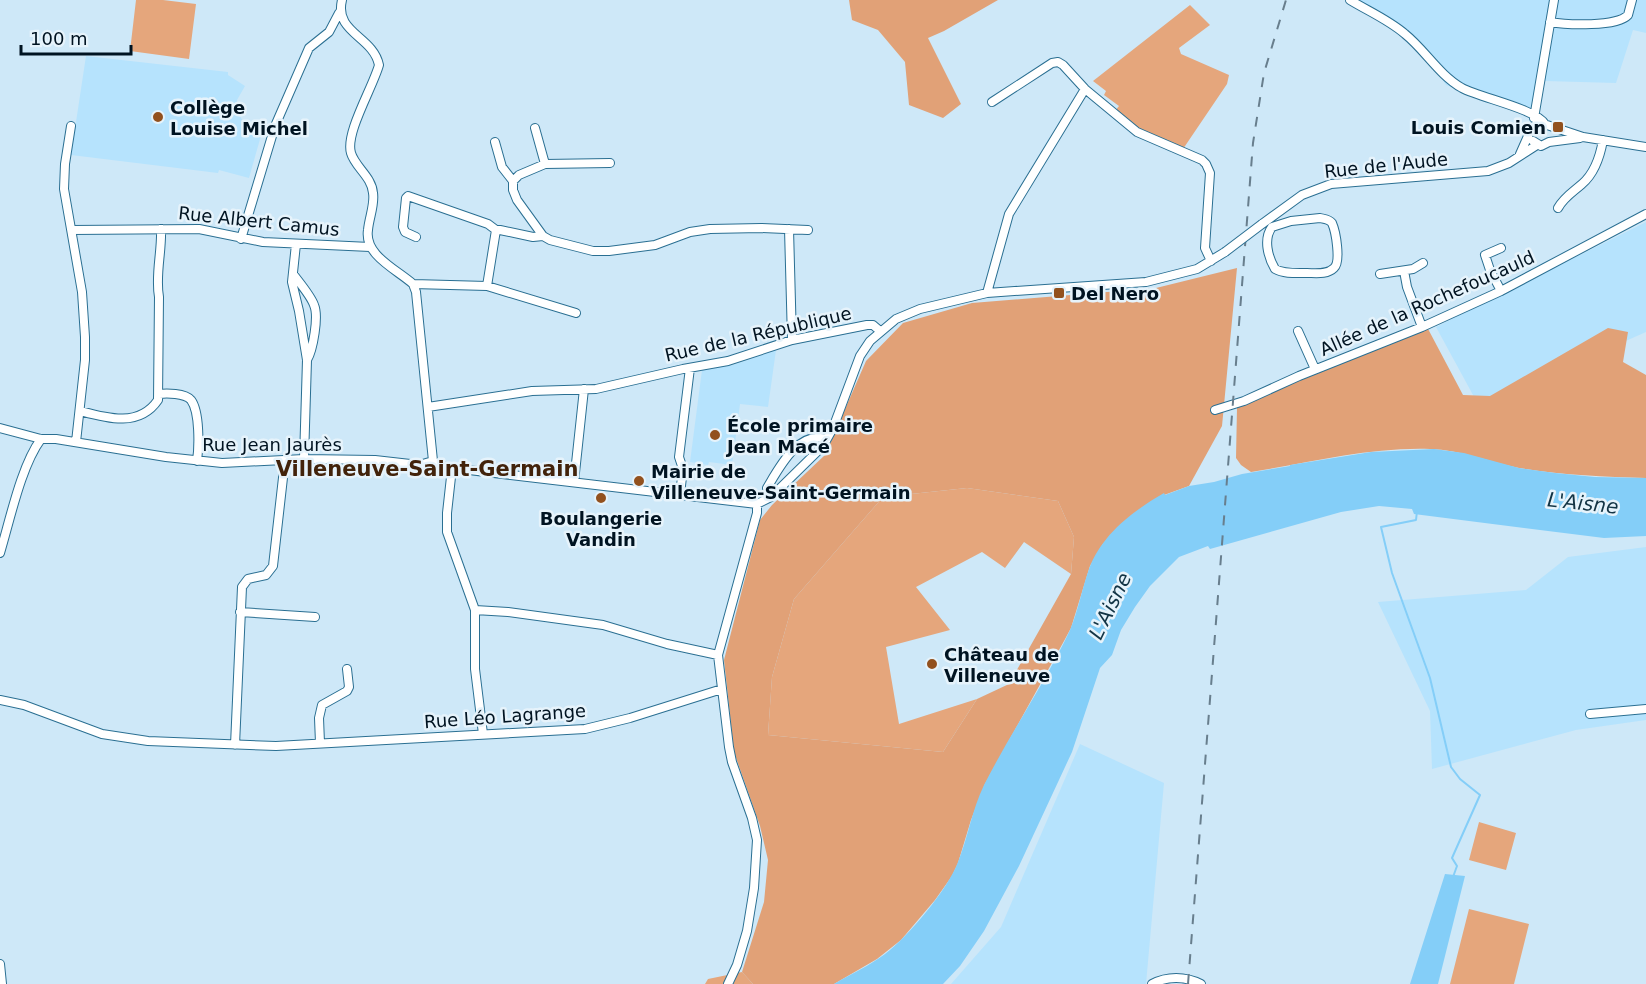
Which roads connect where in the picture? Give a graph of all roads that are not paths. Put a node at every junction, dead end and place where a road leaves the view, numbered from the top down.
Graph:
1 (342, 0) edge
2 (1350, 0) edge
3 (1554, 0) edge
4 (1632, 0) edge
5 (339, 13) junction
6 (1550, 22) junction
7 (348, 28) junction
8 (329, 32) junction
9 (1085, 89) junction
10 (992, 102) dead end
11 (1534, 114) junction
12 (71, 126) dead end
13 (1548, 126) junction
14 (536, 128) dead end
15 (1531, 131) junction
16 (1583, 137) junction
17 (1603, 140) junction
18 (495, 142) dead end
19 (1549, 142) junction
20 (1537, 145) junction
21 (1646, 147) edge
22 (1520, 155) junction
23 (610, 163) dead end
24 (545, 164) junction
25 (513, 181) junction
26 (1287, 207) junction
27 (1558, 208) dead end
28 (1646, 214) edge
29 (1291, 221) junction
30 (161, 229) junction
31 (789, 229) junction
32 (72, 230) junction
33 (496, 230) junction
34 (808, 230) dead end
35 (543, 236) junction
36 (416, 237) dead end
37 (241, 239) junction
38 (296, 244) junction
39 (370, 247) junction
40 (1501, 248) dead end
41 (1218, 257) junction
42 (1423, 263) dead end
43 (1404, 271) junction
44 (293, 274) junction
45 (1380, 274) dead end
46 (413, 284) junction
47 (487, 286) junction
48 (1501, 291) junction
49 (987, 292) junction
50 (311, 300) junction
51 (300, 311) junction
52 (576, 313) dead end
53 (1422, 327) junction
54 (880, 331) junction
55 (1298, 331) dead end
56 (792, 340) junction
57 (307, 360) junction
58 (690, 368) junction
59 (1315, 369) junction
60 (584, 389) junction
61 (159, 394) junction
62 (428, 407) junction
63 (1215, 410) dead end
64 (80, 411) junction
65 (0, 428) edge
66 (41, 439) junction
67 (827, 439) junction
68 (76, 442) junction
69 (304, 459) junction
70 (285, 460) junction
71 (197, 461) junction
72 (433, 461) junction
73 (452, 468) junction
74 (574, 482) junction
75 (680, 494) junction
76 (770, 495) junction
77 (757, 504) junction
78 (0, 553) edge
79 (475, 610) junction
80 (240, 612) junction
81 (315, 617) dead end
82 (718, 655) junction
83 (347, 669) dead end
84 (722, 689) junction
85 (0, 700) edge
86 (1646, 709) edge
87 (1590, 714) dead end
88 (483, 734) junction
89 (320, 743) junction
90 (235, 745) junction
91 (0, 964) edge
92 (2, 984) edge
93 (728, 984) edge
94 (1152, 984) edge
95 (1201, 984) edge

1 - 5 street
2 - 11 street
3 - 6 street
4 - 6 street
5 - 7 street
5 - 8 street
6 - 11 street
7 - 8 street
7 - 39 street
8 - 37 street
9 - 10 street
9 - 41 street
9 - 49 street
11 - 13 street
11 - 15 street
12 - 32 street
13 - 15 street
13 - 16 street
13 - 19 street
14 - 24 street
15 - 20 street
15 - 22 street
16 - 17 street
16 - 19 street
17 - 21 street
17 - 27 street
18 - 25 street
19 - 20 street
20 - 22 street, Rue de l'Aude
22 - 26 street, Rue de l'Aude
23 - 24 street
24 - 25 street
25 - 35 street
26 - 29 street
26 - 41 street, Rue de l'Aude, bridge
28 - 48 street, Allée de la Rochefoucauld
29 - 29 street
30 - 32 street, Rue Albert Camus
30 - 37 street, Rue Albert Camus
30 - 61 street
31 - 34 street
31 - 35 street
31 - 56 street
32 - 64 street
33 - 35 street
33 - 36 street
33 - 47 street
37 - 38 street, Rue Albert Camus
38 - 39 street, Rue Albert Camus
38 - 44 street
39 - 46 street
40 - 48 street
41 - 49 street, Rue de l'Aude
42 - 43 street
43 - 45 street
43 - 53 street
44 - 50 street
44 - 51 street
46 - 47 street
46 - 62 street
47 - 52 street
48 - 53 street, Allée de la Rochefoucauld
49 - 54 street, Rue de l'Aude
50 - 51 street
50 - 57 street
51 - 57 street
53 - 59 street, Allée de la Rochefoucauld
54 - 56 street, Rue de la République
54 - 67 street, Rue de l'Aude
55 - 59 street
56 - 58 street, Rue de la République
57 - 69 street
58 - 60 street, Rue de la République
58 - 75 street
59 - 63 street, Allée de la Rochefoucauld
60 - 62 street, Rue de la République
60 - 74 street
61 - 64 street
61 - 71 street
62 - 72 street
64 - 68 street
65 - 66 street, Rue Jean Jaurès
66 - 68 street, Rue Jean Jaurès
66 - 78 street
67 - 76 street, Rue de l'Aude
67 - 76 street
68 - 71 street, Rue Jean Jaurès
69 - 70 street, Rue Jean Jaurès
69 - 72 street, Rue Jean Jaurès
70 - 71 street, Rue Jean Jaurès
70 - 80 street
72 - 73 street
73 - 74 street
73 - 79 street
74 - 75 street
75 - 77 street
76 - 77 street, Rue de l'Aude
77 - 82 street
79 - 82 street
79 - 88 street
80 - 81 street
80 - 90 street
82 - 84 street
83 - 89 street
84 - 88 street, Rue Léo Lagrange
84 - 93 street
85 - 90 street, Rue Léo Lagrange
86 - 87 street
88 - 89 street, Rue Léo Lagrange
89 - 90 street, Rue Léo Lagrange
91 - 92 street
94 - 95 street

